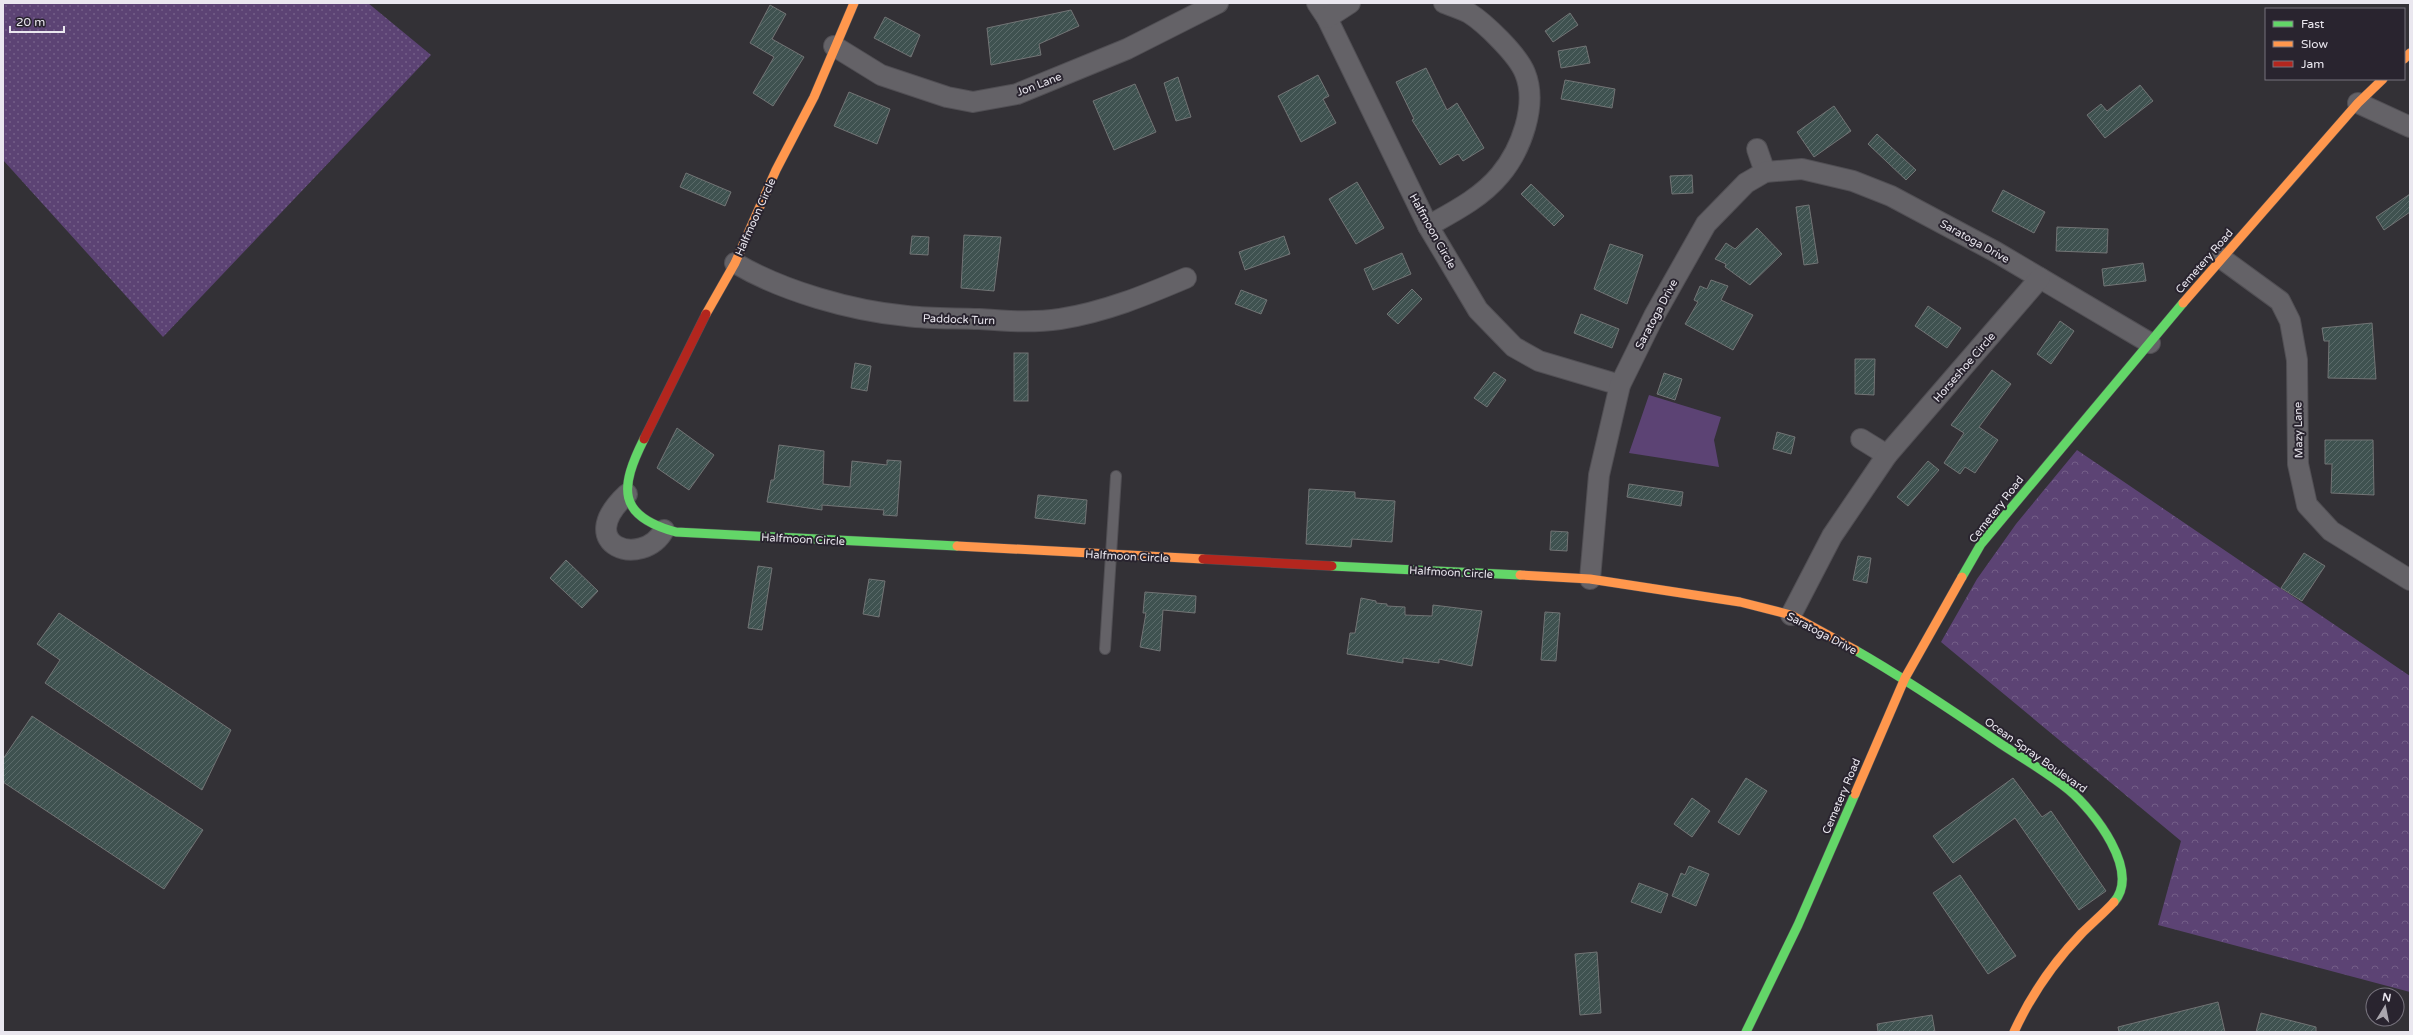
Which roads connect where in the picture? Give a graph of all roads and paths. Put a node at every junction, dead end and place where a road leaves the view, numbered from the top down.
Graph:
1 (854, 3) edge
2 (1218, 3) edge
3 (1350, 3) edge
4 (1444, 3) edge
5 (1322, 10) edge
6 (834, 46) junction
7 (2382, 80) edge
8 (2358, 103) junction
9 (2410, 127) edge
10 (1757, 149) dead end
11 (1765, 172) junction
12 (1428, 226) junction
13 (2221, 258) junction
14 (735, 263) junction
15 (1186, 278) dead end
16 (2040, 278) junction
17 (2150, 342) junction
18 (1620, 386) junction
19 (1861, 439) dead end
20 (1887, 456) junction
21 (1116, 476) dead end
22 (627, 494) junction
23 (664, 530) junction
24 (1110, 555) junction
25 (1590, 579) junction
26 (2410, 580) edge
27 (1791, 615) junction
28 (1105, 649) dead end
29 (1905, 678) junction
30 (1746, 1032) edge
31 (2014, 1032) edge

1 - 6 street, Halfmoon Circle
2 - 6 street, Jon Lane
3 - 5 street
4 - 12 street
5 - 12 street, Halfmoon Circle
6 - 14 street, Halfmoon Circle
7 - 8 street, Cemetery Road
8 - 9 street
8 - 13 street, Cemetery Road
10 - 11 street
11 - 16 street, Saratoga Drive
11 - 18 street, Saratoga Drive
12 - 18 street, Halfmoon Circle
13 - 17 street, Cemetery Road
13 - 26 street, Mazy Lane
14 - 15 street, Paddock Turn
14 - 22 street, Halfmoon Circle
16 - 17 street, Saratoga Drive
16 - 20 street, Horseshoe Circle
17 - 29 street, Cemetery Road
18 - 25 street, Saratoga Drive
19 - 20 street
20 - 27 street, Horseshoe Circle
21 - 24 lane
22 - 23 street, Halfmoon Circle
22 - 23 street
23 - 24 street, Halfmoon Circle
24 - 25 street, Halfmoon Circle
24 - 28 lane
25 - 27 street, Saratoga Drive
27 - 29 street, Saratoga Drive
29 - 30 street, Cemetery Road
29 - 31 street, Ocean Spray Boulevard

